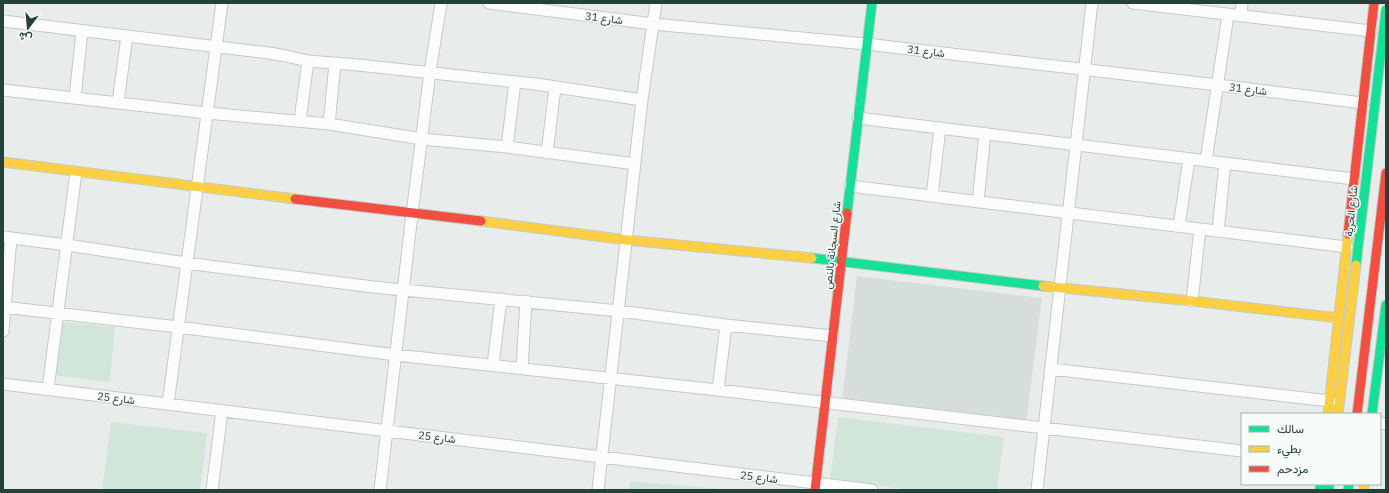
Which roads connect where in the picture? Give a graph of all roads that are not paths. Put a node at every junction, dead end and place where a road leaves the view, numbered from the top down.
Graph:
1 (222, 3) edge
2 (441, 3) edge
3 (489, 3) edge
4 (656, 3) edge
5 (872, 3) edge
6 (1092, 3) edge
7 (1133, 3) edge
8 (1242, 3) edge
9 (1374, 3) edge
10 (1200, 7) edge
11 (1386, 10) edge
12 (1228, 15) junction
13 (1241, 16) junction
14 (3, 21) edge
15 (653, 24) junction
16 (82, 31) junction
17 (1371, 31) junction
18 (127, 36) junction
19 (866, 44) junction
20 (216, 47) junction
21 (308, 61) junction
22 (335, 64) junction
23 (1086, 70) junction
24 (430, 72) junction
25 (515, 82) junction
26 (1218, 85) junction
27 (555, 88) junction
28 (3, 90) edge
29 (75, 98) junction
30 (642, 100) junction
31 (118, 102) junction
32 (1363, 104) junction
33 (206, 113) junction
34 (858, 118) junction
35 (300, 120) junction
36 (329, 124) junction
37 (940, 128) junction
38 (985, 133) junction
39 (422, 139) junction
40 (1076, 145) junction
41 (507, 147) junction
42 (547, 153) junction
43 (1189, 158) junction
44 (1206, 161) junction
45 (3, 162) edge
46 (1225, 163) junction
47 (635, 164) junction
48 (76, 172) junction
49 (1386, 173) edge
50 (1354, 179) junction
51 (197, 186) junction
52 (850, 186) junction
53 (932, 196) junction
54 (978, 202) junction
55 (1069, 213) junction
56 (412, 214) junction
57 (1179, 226) junction
58 (1200, 229) junction
59 (1218, 231) junction
60 (7, 238) edge
61 (627, 240) junction
62 (67, 245) junction
63 (1347, 247) junction
64 (842, 261) junction
65 (186, 263) junction
66 (1060, 288) junction
67 (403, 290) junction
68 (501, 299) junction
69 (526, 301) junction
70 (1192, 301) junction
71 (1386, 304) edge
72 (4, 307) edge
73 (619, 311) junction
74 (58, 313) junction
75 (1339, 318) junction
76 (726, 325) junction
77 (1385, 326) edge
78 (178, 327) junction
79 (1348, 330) junction
80 (3, 331) edge
81 (1366, 334) junction
82 (833, 336) junction
83 (396, 355) junction
84 (494, 365) junction
85 (522, 368) junction
86 (1052, 369) junction
87 (611, 378) junction
88 (3, 384) edge
89 (48, 389) junction
90 (718, 390) junction
91 (1330, 401) junction
92 (826, 403) junction
93 (168, 404) junction
94 (222, 411) junction
95 (1328, 413) edge
96 (1338, 413) edge
97 (1357, 413) edge
98 (1372, 413) edge
99 (1045, 428) junction
100 (386, 430) junction
101 (1241, 451) edge
102 (601, 457) junction
103 (816, 487) edge
104 (212, 490) edge
105 (380, 490) edge
106 (598, 490) edge
107 (872, 490) edge
108 (1037, 490) edge

1 - 20 street
2 - 24 street
3 - 15 street, شارع 31
4 - 15 street
5 - 19 street, شارع السجانة بالنص
6 - 23 street
7 - 10 street
8 - 13 street
9 - 17 street
10 - 12 street
11 - 79 street, شارع الحرية
12 - 13 street
12 - 26 street
13 - 17 street
14 - 16 street
15 - 19 street, شارع 31
15 - 30 street
16 - 18 street
16 - 29 street
17 - 32 street
18 - 20 street
18 - 31 street
19 - 23 street, شارع 31
19 - 34 street, شارع السجانة بالنص
20 - 21 street
20 - 33 street
21 - 22 street
21 - 35 street
22 - 24 street
22 - 36 street
23 - 26 street, شارع 31
23 - 40 street
24 - 25 street
24 - 39 street
25 - 27 street
25 - 41 street
26 - 32 street, شارع 31
26 - 44 street
27 - 30 street
27 - 42 street
28 - 29 street
29 - 31 street
30 - 47 street
31 - 33 street
32 - 50 street
33 - 35 street
33 - 51 street
34 - 37 street
34 - 52 street, شارع السجانة بالنص
35 - 36 street
36 - 39 street
37 - 38 street
37 - 53 street
38 - 40 street
38 - 54 street
39 - 41 street
39 - 56 street
40 - 43 street
40 - 55 street
41 - 42 street
42 - 47 street
43 - 44 street
43 - 57 street
44 - 46 street
45 - 48 street
46 - 50 street
46 - 59 street
47 - 61 street
48 - 51 street
48 - 62 street
49 - 81 street
50 - 63 street
51 - 56 street
51 - 65 street
52 - 53 street
52 - 64 street, شارع السجانة بالنص
53 - 54 street
54 - 55 street
55 - 57 street
55 - 66 street
56 - 61 street
56 - 67 street
57 - 58 street
58 - 59 street
58 - 70 street
59 - 63 street
60 - 62 street
60 - 72 street
61 - 64 street
61 - 73 street
62 - 65 street
62 - 74 street
63 - 75 street
64 - 66 street
64 - 82 street, شارع السجانة بالنص
65 - 67 street
65 - 78 street
66 - 70 street
66 - 86 street
67 - 68 street
67 - 83 street
68 - 69 street
68 - 84 street
69 - 73 street
69 - 85 street
70 - 75 street
71 - 77 street
72 - 74 street
72 - 80 street
73 - 76 street
73 - 87 street
74 - 78 street
74 - 89 street
75 - 91 street
76 - 82 street
76 - 90 street
77 - 98 street
78 - 83 street
78 - 93 street
79 - 81 street
79 - 96 street, شارع الحرية
81 - 97 street
82 - 92 street, شارع السجانة بالنص
83 - 84 street
83 - 100 street
84 - 85 street
85 - 87 street
86 - 91 street
86 - 99 street
87 - 90 street
87 - 102 street
88 - 89 street, شارع 25
89 - 93 street, شارع 25
90 - 92 street
91 - 95 street
92 - 99 street
92 - 103 street, شارع السجانة بالنص
93 - 94 street, شارع 25
94 - 100 street, شارع 25
94 - 104 street
99 - 101 street
99 - 108 street
100 - 102 street, شارع 25
100 - 105 street
102 - 103 street, شارع 25
102 - 106 street
103 - 107 street, شارع 25

